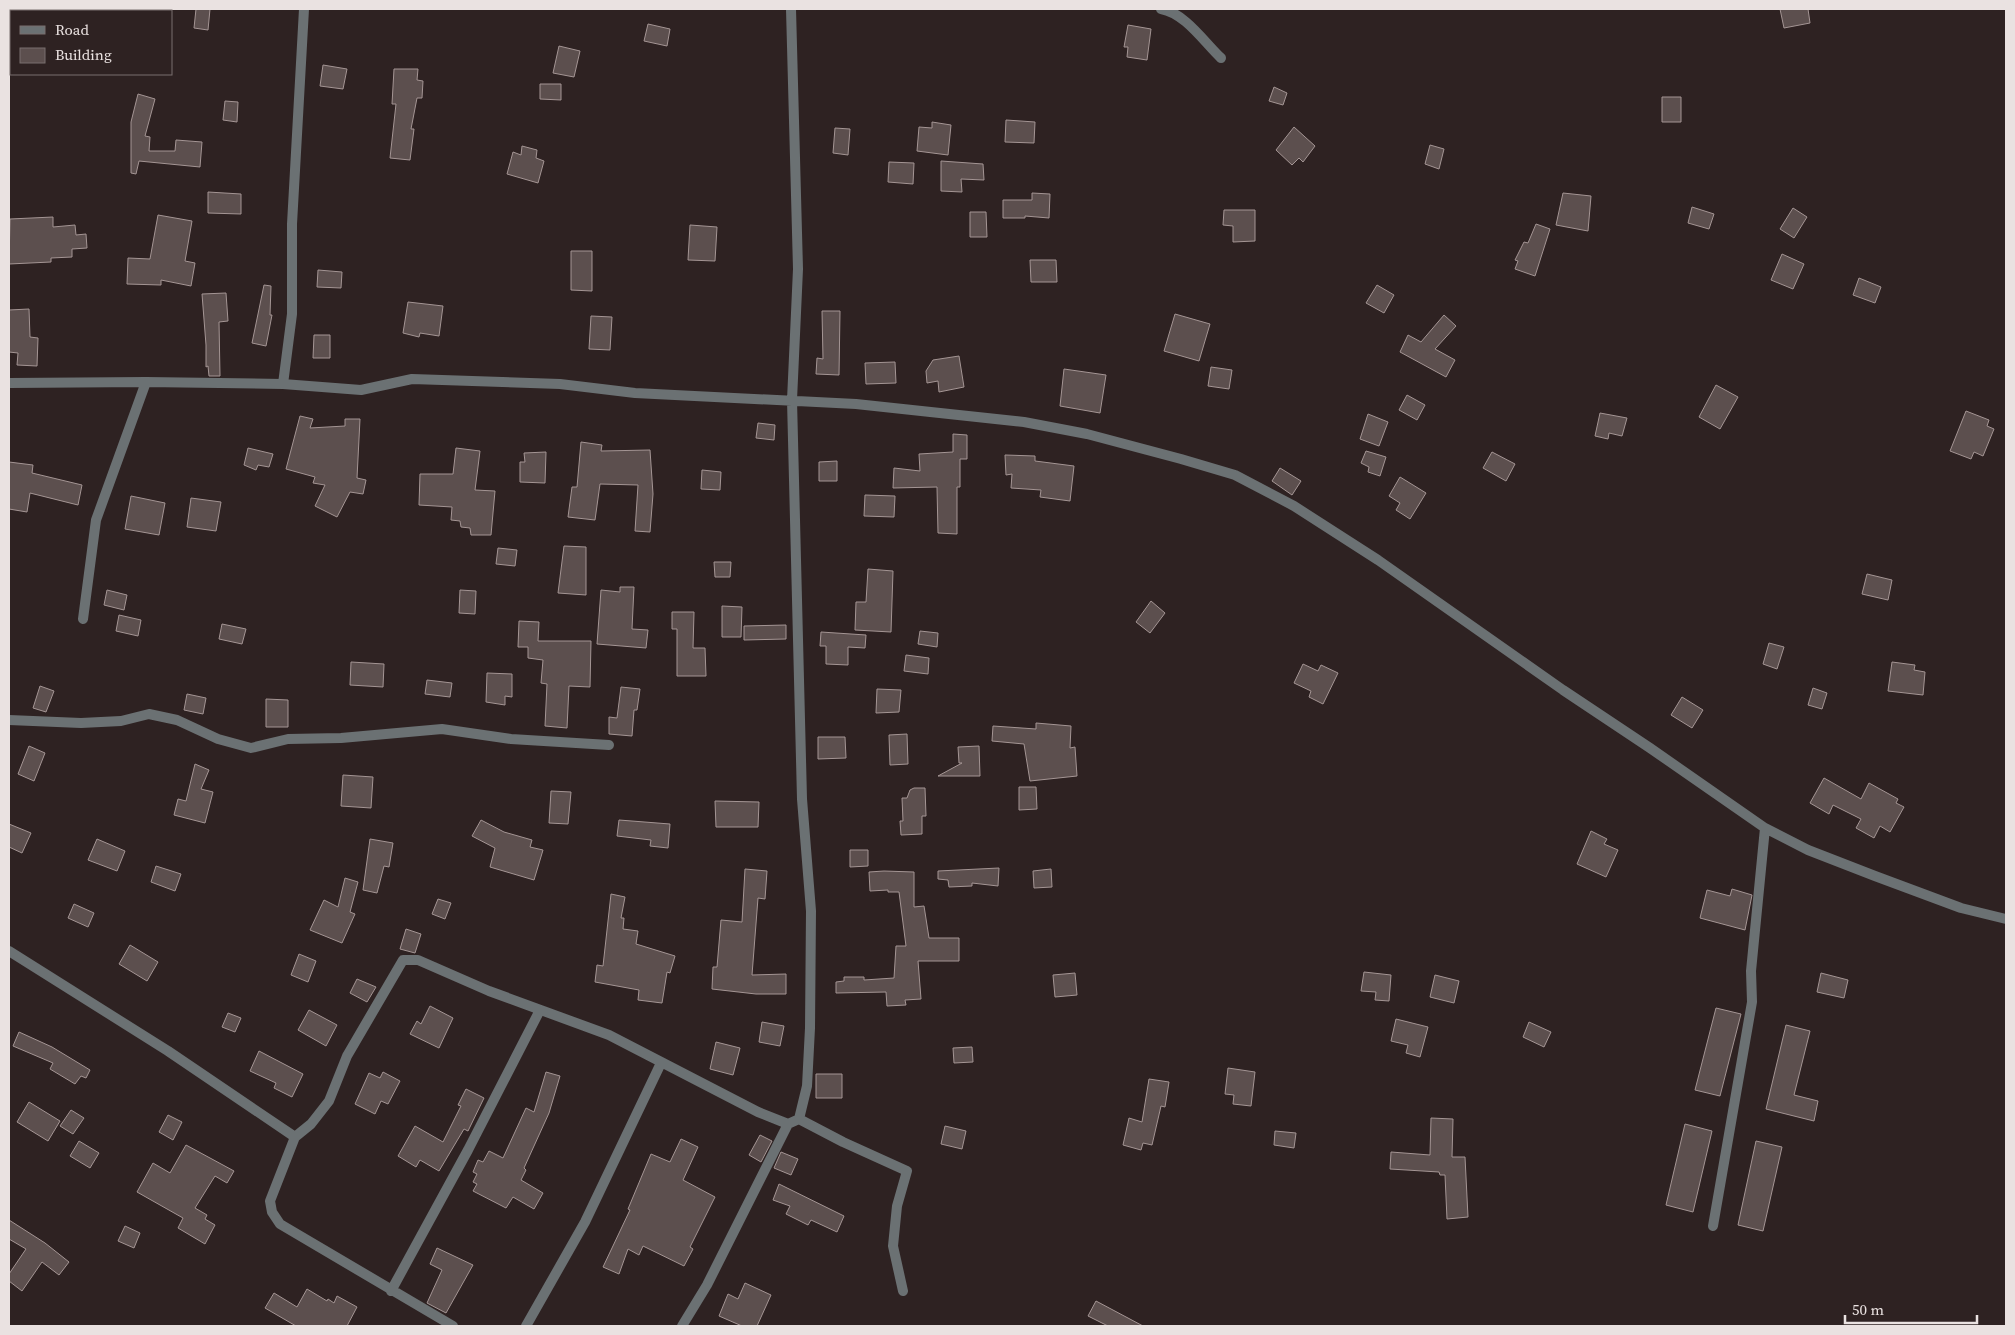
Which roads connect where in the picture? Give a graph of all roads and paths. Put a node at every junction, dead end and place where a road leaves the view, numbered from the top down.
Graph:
1 (304, 9) edge
2 (791, 9) edge
3 (1161, 9) edge
4 (1221, 58) dead end
5 (146, 382) junction
6 (9, 383) edge
7 (283, 384) junction
8 (792, 400) junction
9 (83, 619) dead end
10 (9, 720) edge
11 (609, 745) dead end
12 (1766, 828) junction
13 (2006, 919) edge
14 (9, 952) edge
15 (540, 1010) junction
16 (661, 1063) junction
17 (799, 1119) junction
18 (788, 1124) junction
19 (295, 1137) junction
20 (1713, 1226) dead end
21 (391, 1291) junction
22 (903, 1291) dead end
23 (452, 1326) edge
24 (526, 1326) edge
25 (682, 1326) edge

1 - 7 street
2 - 8 street
3 - 4 street
5 - 6 street
5 - 7 street
5 - 9 street
7 - 8 street
8 - 12 street
8 - 17 street
10 - 11 street
12 - 13 street
12 - 20 street
14 - 19 street
15 - 16 street
15 - 19 street
15 - 21 street
16 - 18 street
16 - 24 street
17 - 18 street
17 - 22 street
18 - 25 street
19 - 21 street
21 - 23 street

